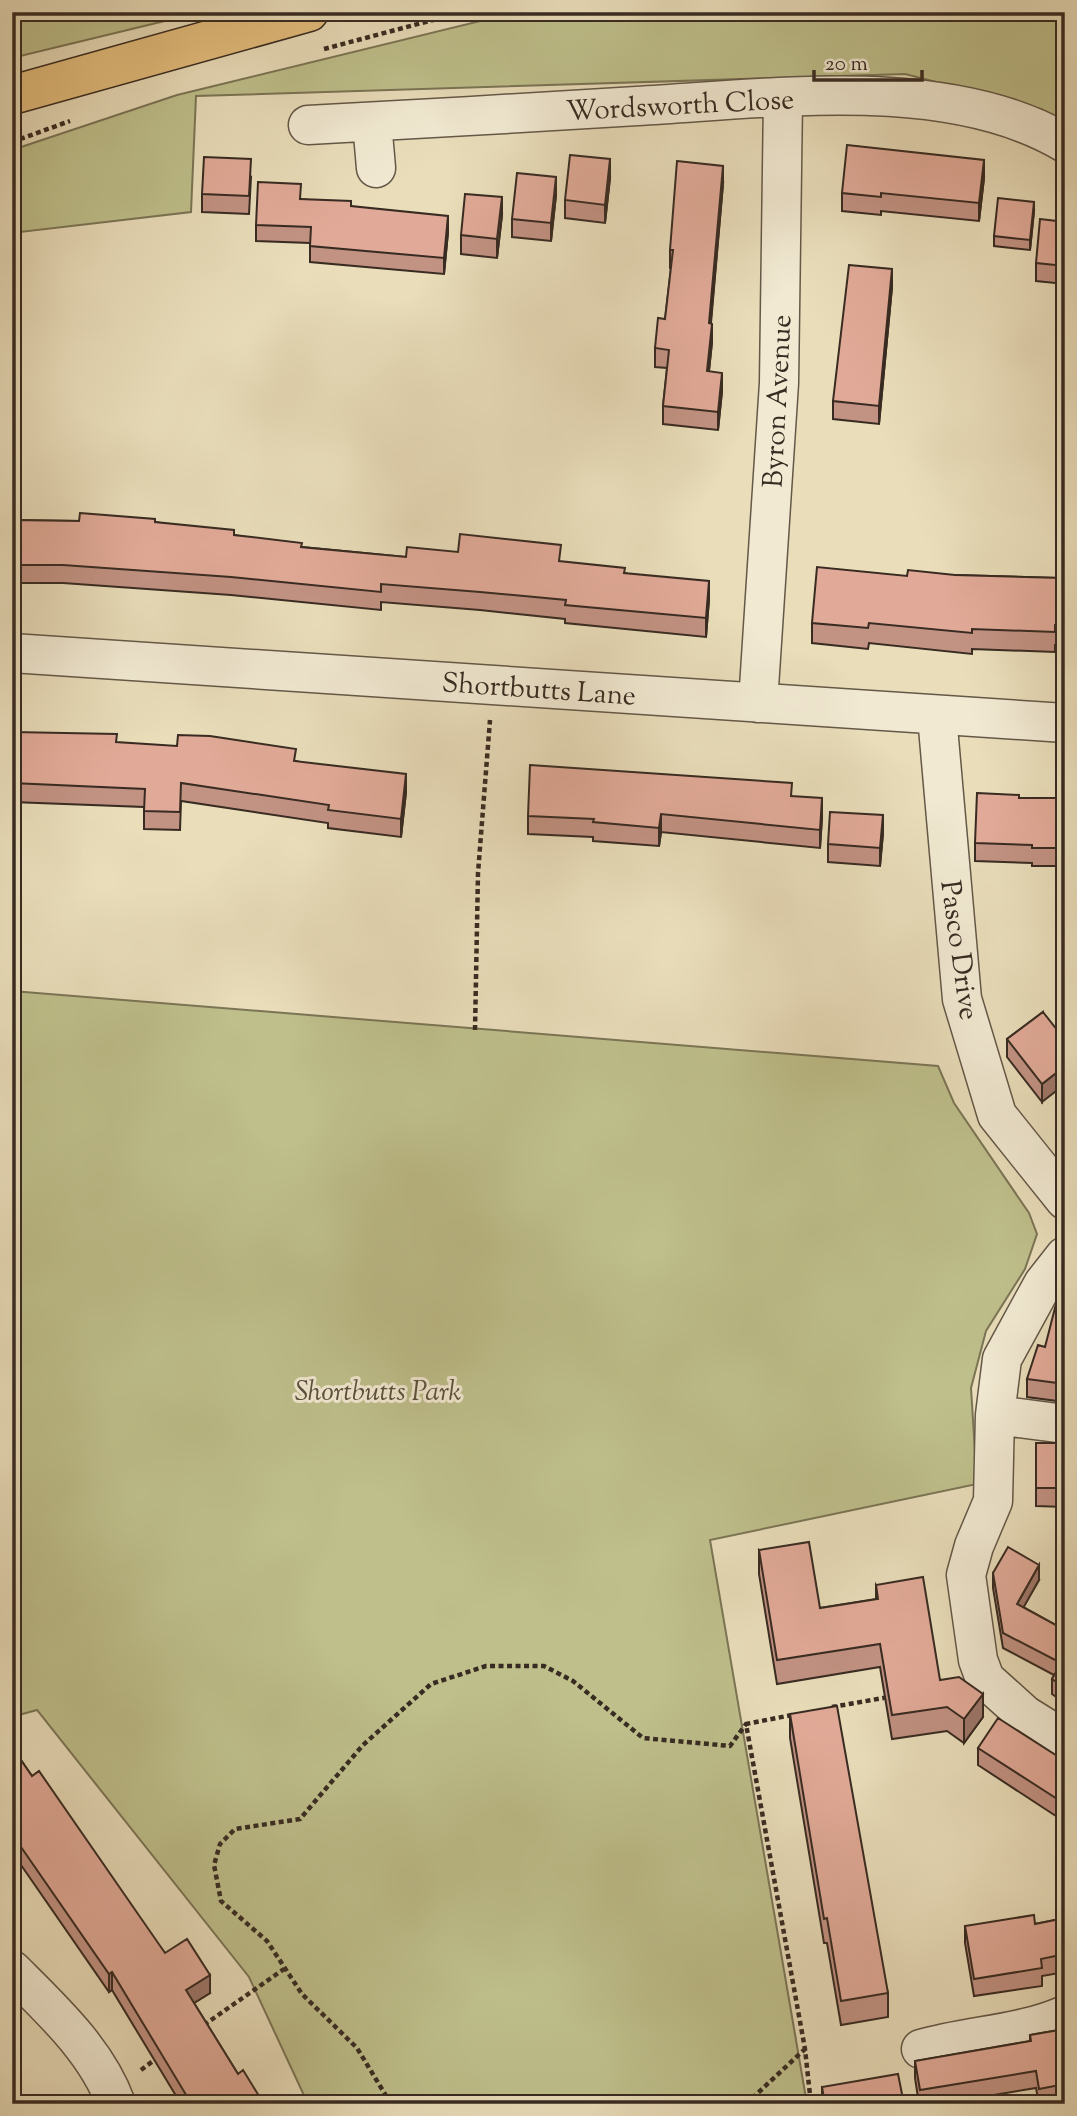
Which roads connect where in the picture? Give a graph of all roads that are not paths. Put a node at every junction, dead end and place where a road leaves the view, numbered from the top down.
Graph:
1 (309, 12) edge
2 (12, 95) edge
3 (783, 98) junction
4 (372, 121) junction
5 (308, 125) dead end
6 (1065, 143) edge
7 (376, 168) dead end
8 (12, 653) edge
9 (758, 704) junction
10 (937, 716) junction
11 (1065, 723) edge
12 (1065, 1200) edge
13 (1065, 1256) edge
14 (995, 1415) junction
15 (1065, 1424) edge
16 (1065, 1741) edge
17 (12, 1970) edge
18 (1065, 2015) edge
19 (941, 2034) dead end
20 (114, 2097) edge

1 - 2 highway
3 - 4 street, Wordsworth Close
3 - 6 street, Wordsworth Close
3 - 9 street, Byron Avenue
4 - 5 street, Wordsworth Close
4 - 7 street
8 - 9 street, Shortbutts Lane
9 - 10 street, Shortbutts Lane
10 - 11 street, Shortbutts Lane
10 - 12 street, Pasco Drive
13 - 14 street
14 - 15 street
14 - 16 street
17 - 20 street
18 - 19 street

